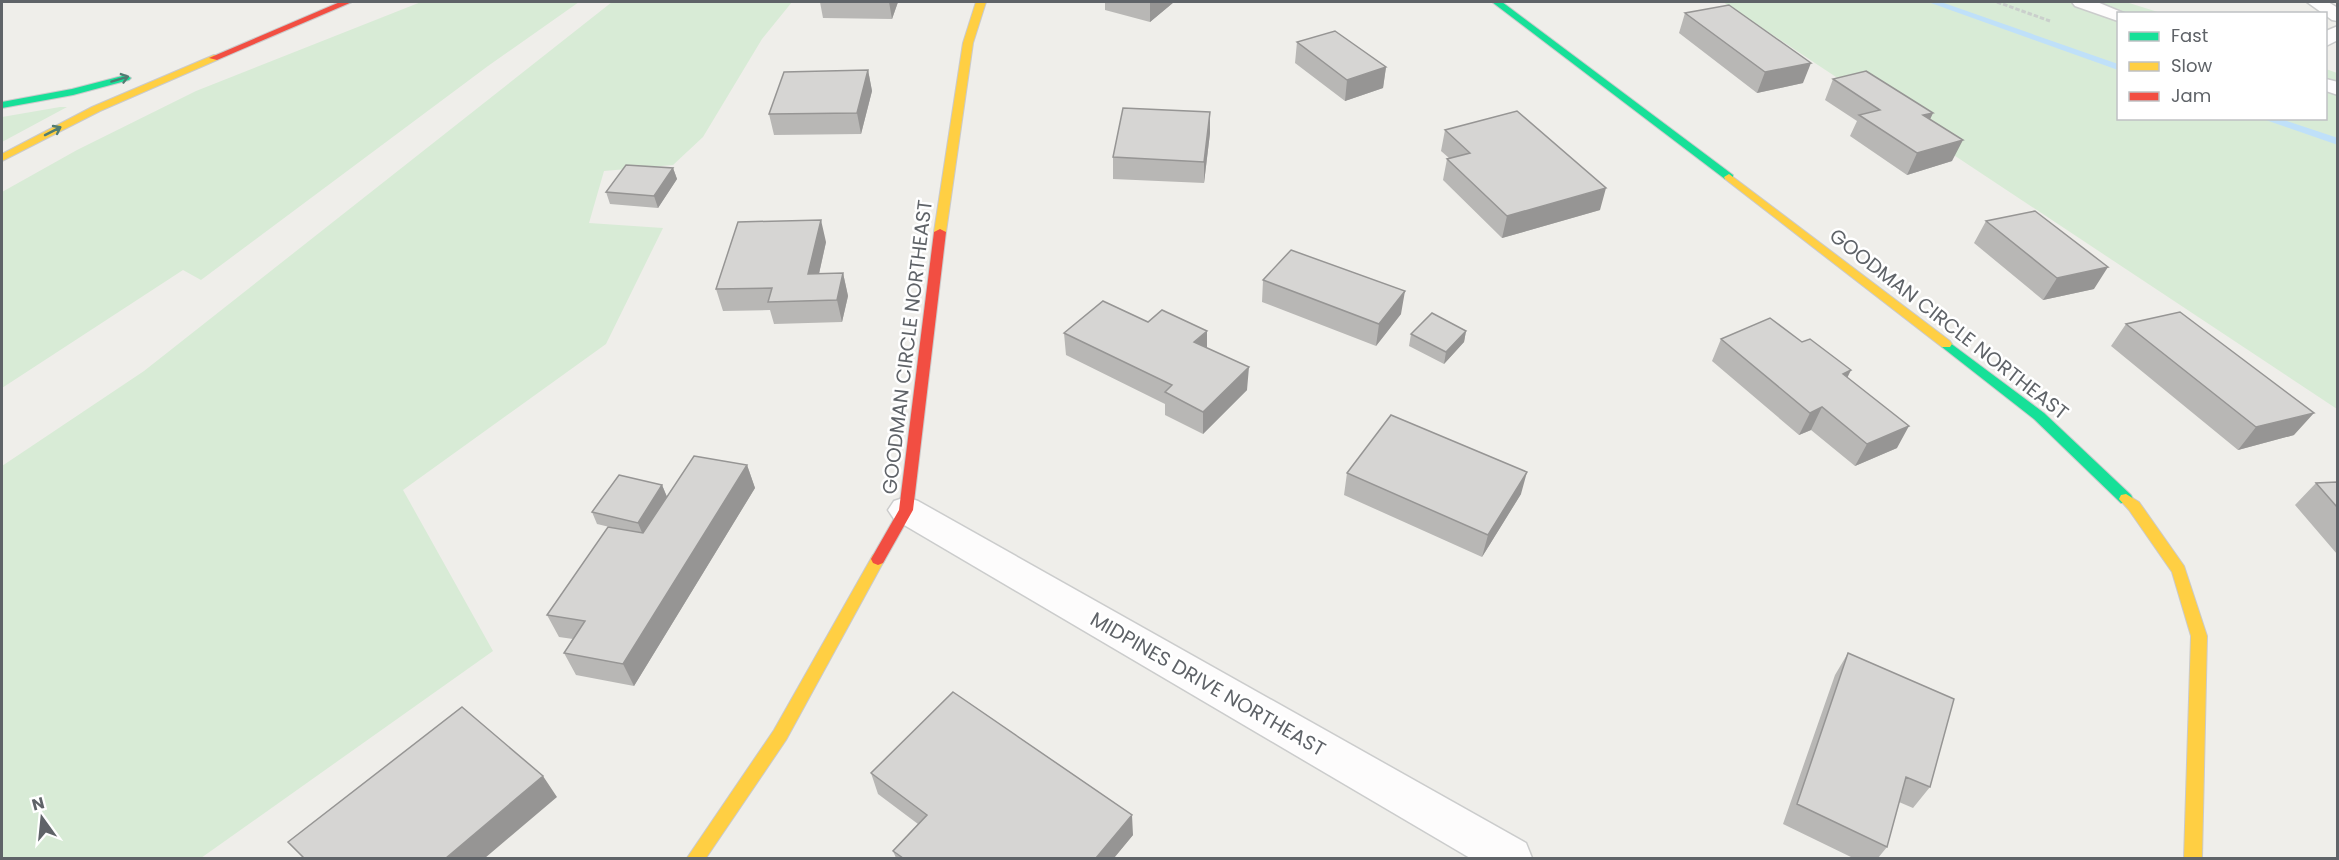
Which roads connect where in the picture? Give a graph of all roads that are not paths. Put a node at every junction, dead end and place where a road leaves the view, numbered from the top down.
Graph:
1 (981, 2) edge
2 (1497, 2) edge
3 (2081, 2) edge
4 (2316, 2) edge
5 (343, 3) edge
6 (2117, 15) edge
7 (2337, 16) edge
8 (2, 105) edge
9 (2, 158) edge
10 (906, 510) junction
11 (696, 858) edge
12 (1510, 858) edge
13 (2193, 858) edge

1 - 10 main road, GOODMAN CIRCLE NORTHEAST
2 - 13 main road, GOODMAN CIRCLE NORTHEAST
3 - 6 lane
4 - 7 lane
8 -> 5 main road
9 -> 5 main road
10 - 11 main road, GOODMAN CIRCLE NORTHEAST
10 - 12 street, MIDPINES DRIVE NORTHEAST

